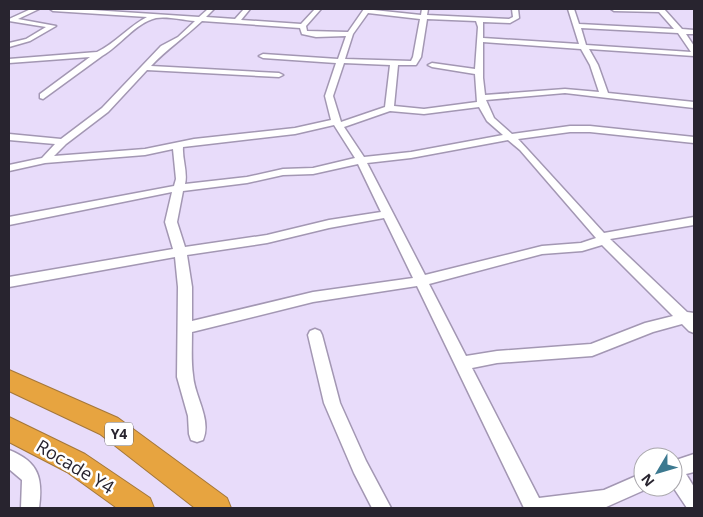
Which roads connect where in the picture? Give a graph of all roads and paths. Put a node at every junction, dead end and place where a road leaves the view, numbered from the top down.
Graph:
1 (36, 9) edge
2 (53, 9) edge
3 (211, 9) edge
4 (247, 9) edge
5 (318, 9) edge
6 (515, 9) edge
7 (571, 9) edge
8 (614, 9) edge
9 (367, 10) edge
10 (661, 10) edge
11 (425, 13) edge
12 (154, 16) junction
13 (200, 18) junction
14 (479, 20) junction
15 (10, 21) edge
16 (237, 21) junction
17 (303, 26) junction
18 (576, 26) junction
19 (680, 32) junction
20 (694, 32) edge
21 (350, 34) junction
22 (694, 39) edge
23 (480, 40) junction
24 (9, 45) edge
25 (584, 46) junction
26 (694, 52) edge
27 (99, 54) junction
28 (263, 56) dead end
29 (9, 61) edge
30 (340, 61) junction
31 (394, 63) junction
32 (432, 65) dead end
33 (146, 68) junction
34 (479, 72) junction
35 (279, 75) dead end
36 (604, 95) junction
37 (43, 96) dead end
38 (482, 101) junction
39 (694, 105) edge
40 (389, 108) junction
41 (337, 124) junction
42 (9, 137) edge
43 (509, 137) junction
44 (694, 140) edge
45 (63, 142) junction
46 (178, 146) junction
47 (45, 160) junction
48 (361, 160) junction
49 (9, 168) edge
50 (179, 189) junction
51 (388, 214) junction
52 (9, 221) edge
53 (694, 221) edge
54 (602, 238) junction
55 (180, 252) junction
56 (422, 281) junction
57 (9, 282) edge
58 (691, 320) edge
59 (186, 328) junction
60 (315, 335) dead end
61 (462, 363) junction
62 (9, 380) edge
63 (9, 429) edge
64 (197, 434) dead end
65 (9, 459) edge
66 (633, 486) edge
67 (683, 486) edge
68 (694, 502) edge
69 (30, 508) edge
70 (140, 508) edge
71 (217, 508) edge
72 (382, 508) edge
73 (534, 508) edge

1 - 15 street
2 - 12 street
3 - 13 street
4 - 16 street
5 - 17 street
6 - 14 street
7 - 18 street
8 - 10 street
9 - 11 street
9 - 21 street
10 - 19 street
11 - 14 street
11 - 31 street
12 - 13 street
12 - 27 street
13 - 16 street
13 - 33 street
14 - 23 street
15 - 24 street
16 - 17 street
17 - 21 street
18 - 19 street
18 - 25 street
19 - 20 street
19 - 22 street
19 - 26 street
21 - 30 street
23 - 25 street
23 - 34 street
25 - 26 street
25 - 36 street
27 - 29 street
27 - 37 street
28 - 30 street
30 - 31 street
30 - 41 street
31 - 40 street
32 - 34 street
33 - 35 street
33 - 45 street
34 - 38 street
36 - 38 street
36 - 39 street
38 - 40 street
38 - 43 street
40 - 41 street
41 - 46 street
41 - 48 street
42 - 45 street
43 - 44 street
43 - 48 street
43 - 54 street
45 - 47 street
46 - 47 street
46 - 50 street
47 - 49 street
48 - 50 street
48 - 51 street
50 - 52 street
50 - 55 street
51 - 55 street
51 - 56 street
53 - 54 street
54 - 56 street
54 - 58 street
55 - 57 street
55 - 59 street
56 - 59 street
56 - 61 street
58 - 61 street
59 - 64 street
60 - 72 street
61 - 73 street
62 - 71 highway, Y4
63 - 70 highway, Rocade Y4
65 - 69 street
66 - 73 street
67 - 68 street

